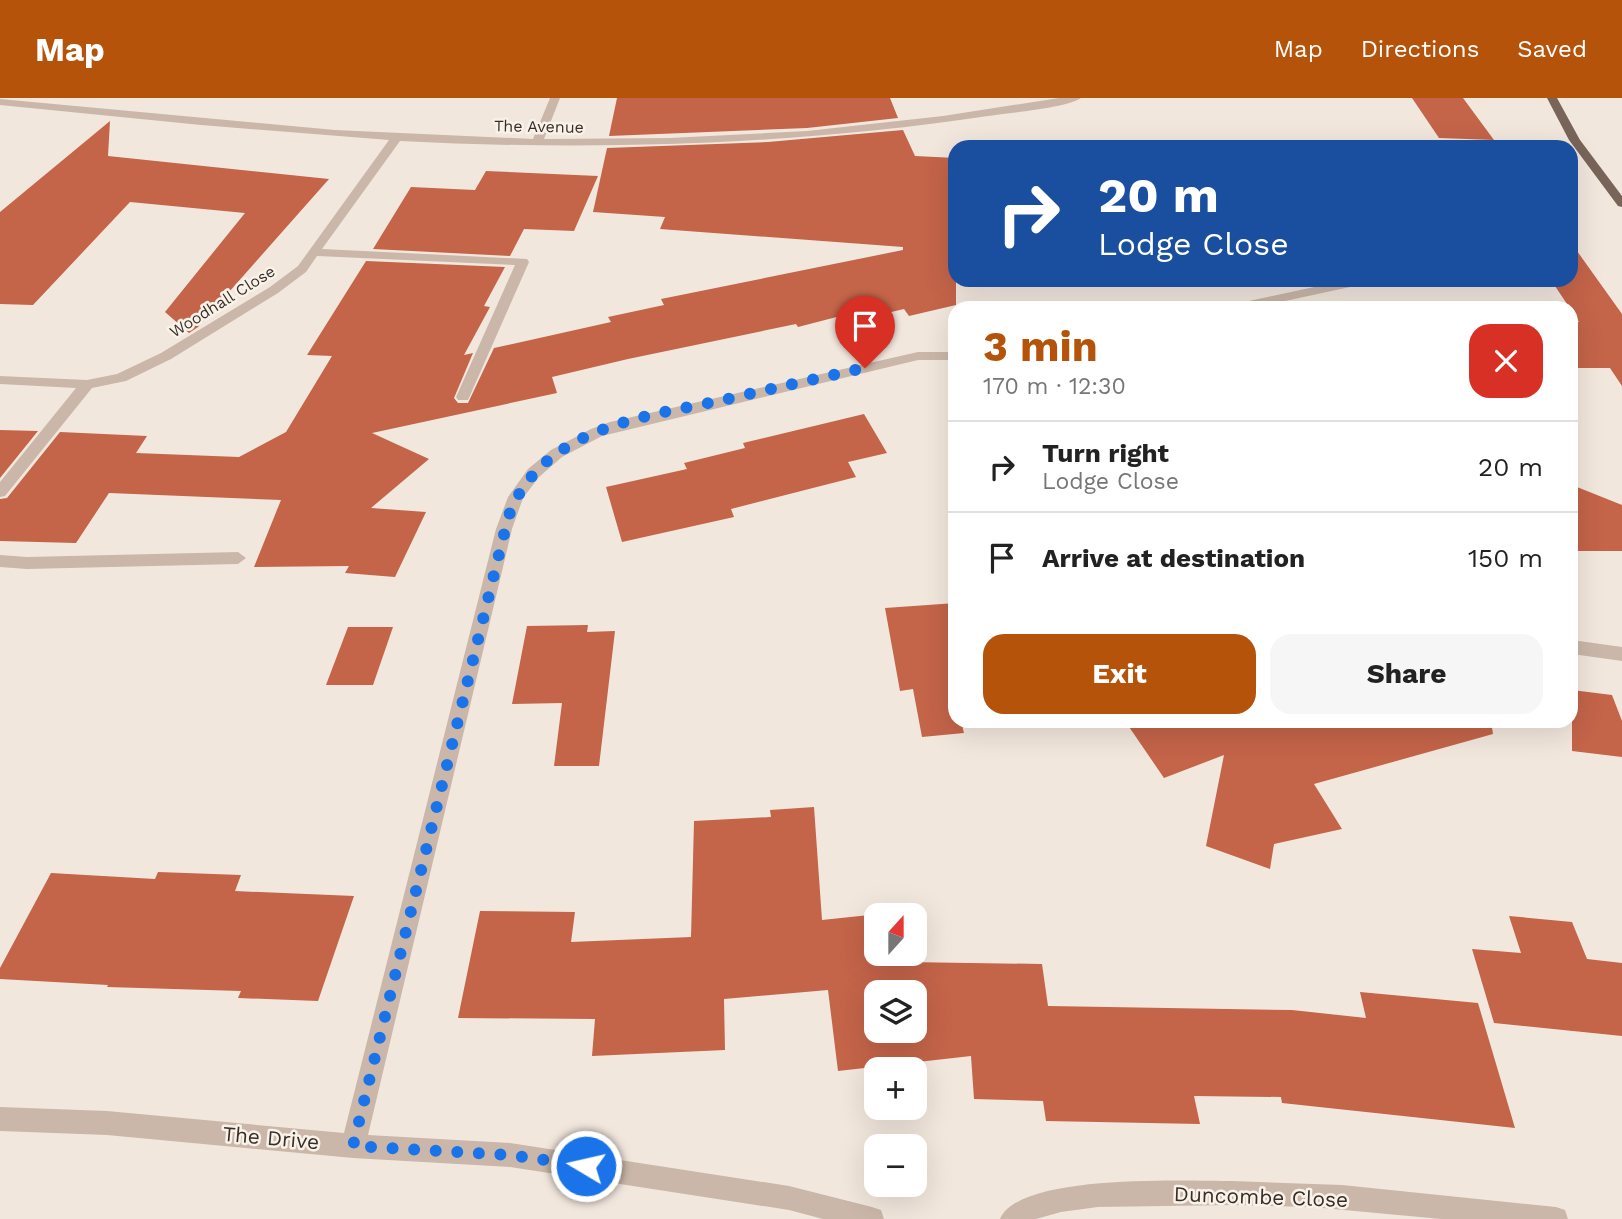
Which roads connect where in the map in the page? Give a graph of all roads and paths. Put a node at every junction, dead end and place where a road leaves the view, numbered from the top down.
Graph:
1 (555, 98) edge
2 (1076, 98) edge
3 (1552, 98) edge
4 (0, 102) edge
5 (397, 137) junction
6 (1574, 140) edge
7 (537, 142) junction
8 (1578, 145) edge
9 (1622, 204) edge
10 (314, 252) junction
11 (1332, 287) edge
12 (1267, 301) edge
13 (948, 356) edge
14 (0, 380) edge
15 (87, 384) junction
16 (463, 397) dead end
17 (0, 492) edge
18 (238, 558) dead end
19 (0, 561) edge
20 (1578, 648) edge
21 (1622, 654) edge
22 (0, 1119) edge
23 (353, 1146) junction
24 (872, 1219) edge
25 (1012, 1219) edge
26 (1556, 1219) edge

1 - 7 street
2 - 7 street, The Avenue
3 - 6 main road
4 - 5 street, The Avenue
5 - 7 street, The Avenue
5 - 10 street, Woodhall Close
8 - 9 main road
10 - 15 street, Woodhall Close
10 - 16 street
11 - 12 street
13 - 23 street
14 - 15 street, Woodhall Close
15 - 17 street
18 - 19 street
20 - 21 street
22 - 23 street, The Drive
23 - 24 street, The Drive
25 - 26 street, Duncombe Close

